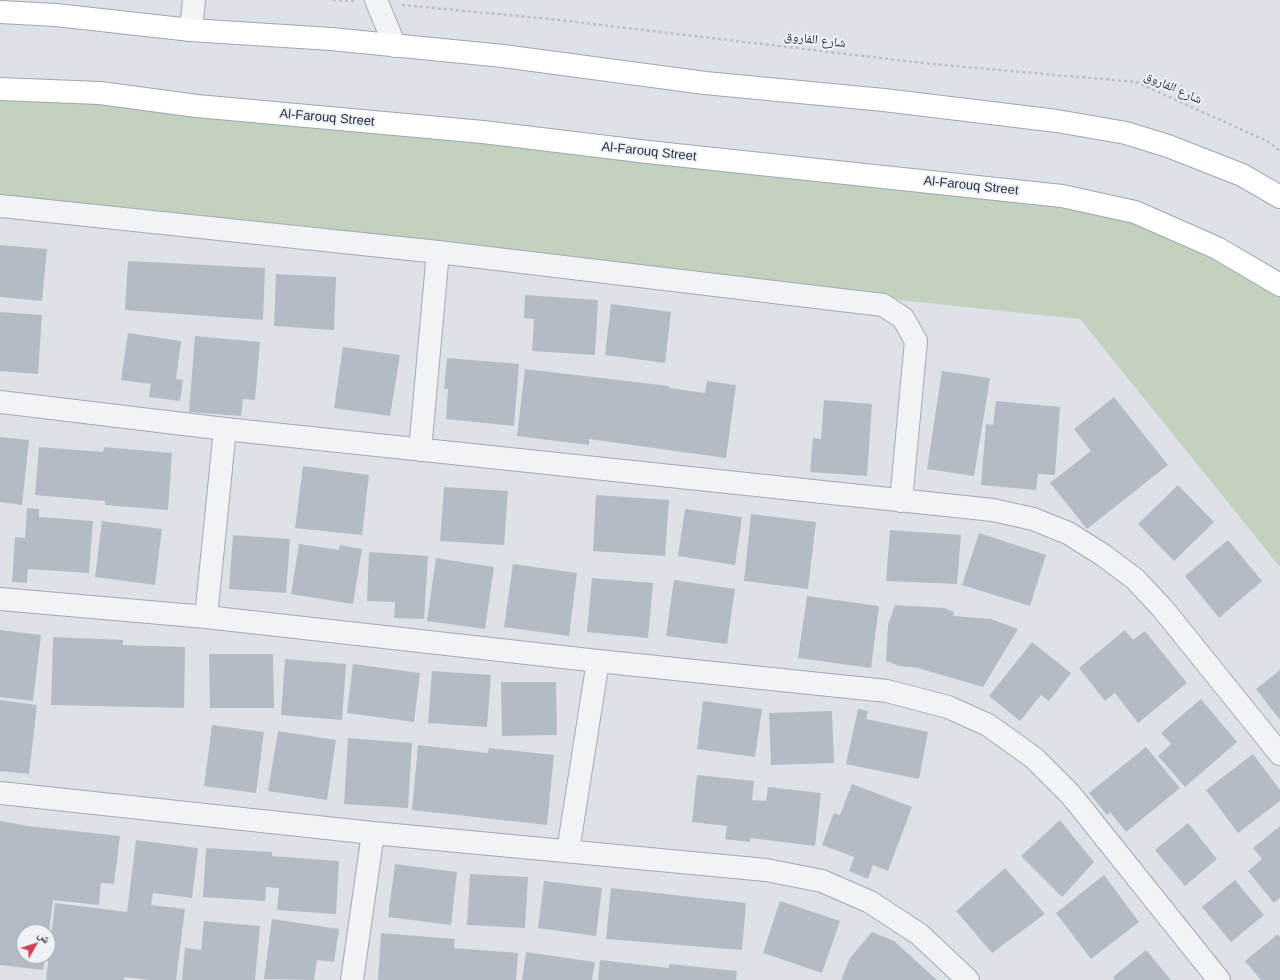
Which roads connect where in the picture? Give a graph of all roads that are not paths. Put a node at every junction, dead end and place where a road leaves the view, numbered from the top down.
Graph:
1 (194, 0) edge
2 (376, 1) edge
3 (0, 12) edge
4 (191, 30) junction
5 (395, 46) junction
6 (0, 89) edge
7 (1280, 197) edge
8 (0, 206) edge
9 (438, 252) junction
10 (1280, 285) edge
11 (0, 402) edge
12 (225, 429) junction
13 (420, 450) junction
14 (901, 501) junction
15 (0, 598) edge
16 (206, 618) junction
17 (598, 661) junction
18 (1280, 754) edge
19 (0, 793) edge
20 (373, 833) junction
21 (568, 852) junction
22 (352, 980) edge
23 (968, 980) edge
24 (1219, 980) edge

1 - 4 street
2 - 5 street
3 - 4 main road
4 - 5 main road
5 - 7 main road
6 - 10 main road, Al-Farouq Street
8 - 9 street
9 - 13 street
9 - 14 street
11 - 12 street
12 - 13 street
12 - 16 street
13 - 14 street
14 - 18 street
15 - 16 street
16 - 17 street
17 - 21 street
17 - 24 street
19 - 20 street
20 - 21 street
20 - 22 street
21 - 23 street

